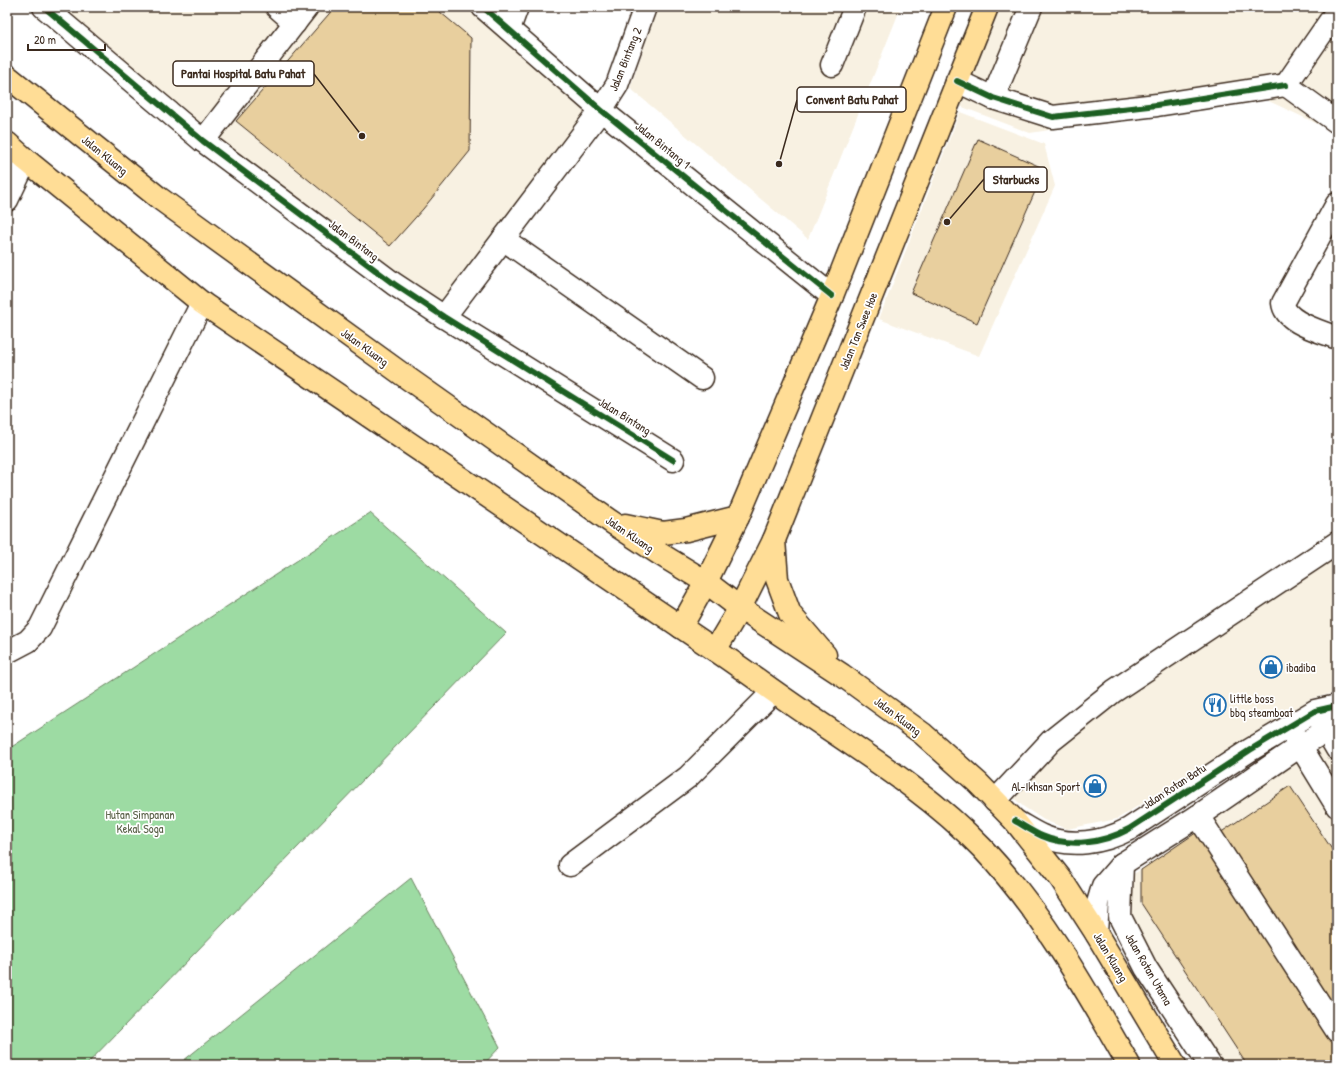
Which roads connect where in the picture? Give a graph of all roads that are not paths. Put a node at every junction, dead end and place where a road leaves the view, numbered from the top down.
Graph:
1 (44, 7) edge
2 (277, 7) edge
3 (483, 7) edge
4 (517, 7) edge
5 (645, 7) edge
6 (855, 7) edge
7 (946, 7) edge
8 (987, 7) edge
9 (1031, 7) edge
10 (1337, 11) edge
11 (301, 15) edge
12 (509, 29) junction
13 (832, 65) dead end
14 (7, 76) edge
15 (957, 81) junction
16 (1286, 85) junction
17 (993, 98) junction
18 (602, 110) junction
19 (1336, 121) edge
20 (203, 141) junction
21 (7, 143) edge
22 (26, 160) junction
23 (7, 200) edge
24 (1337, 204) edge
25 (503, 239) junction
26 (832, 296) junction
27 (202, 302) junction
28 (444, 317) junction
29 (1337, 338) edge
30 (702, 378) dead end
31 (673, 460) dead end
32 (738, 518) junction
33 (610, 521) junction
34 (774, 540) junction
35 (1337, 543) edge
36 (706, 582) junction
37 (740, 608) junction
38 (681, 627) junction
39 (7, 650) edge
40 (715, 650) junction
41 (842, 675) junction
42 (773, 692) junction
43 (1337, 706) edge
44 (1316, 712) junction
45 (1332, 725) edge
46 (1289, 726) junction
47 (1300, 746) junction
48 (1337, 749) edge
49 (995, 801) junction
50 (1337, 806) edge
51 (1198, 816) junction
52 (1015, 821) junction
53 (1122, 864) junction
54 (570, 865) dead end
55 (1096, 933) junction
56 (1337, 1030) edge
57 (1129, 1065) edge
58 (1175, 1065) edge
59 (1210, 1065) edge

1 - 20 street, Jalan Bintang
2 - 11 street
3 - 12 street, Jalan Bintang 1
4 - 12 street
5 - 18 street, Jalan Bintang 2
6 - 13 street
7 - 26 main road
8 - 15 main road, Jalan Tan Swee Hoe
9 - 17 street
10 - 16 street
11 - 20 street
12 - 18 street, Jalan Bintang 1
14 - 33 main road, Jalan Kluang
15 - 17 street
15 - 34 main road, Jalan Tan Swee Hoe
16 - 17 street
16 - 19 street
18 - 25 street, Jalan Bintang 2
18 - 26 street, Jalan Bintang 1
20 - 28 street, Jalan Bintang
21 - 22 main road
22 - 23 street
22 - 27 main road
24 - 29 street
25 - 28 street, Jalan Bintang 2
25 - 30 street
26 - 32 main road
27 - 38 main road
27 - 39 street
28 - 31 street, Jalan Bintang
32 - 33 main road
32 - 36 main road
33 - 36 main road, Jalan Kluang
34 - 37 main road, Jalan Tan Swee Hoe
34 - 41 main road
35 - 49 street
36 - 37 main road, Jalan Kluang
36 - 38 main road
37 - 40 main road, Jalan Tan Swee Hoe
37 - 41 main road, Jalan Kluang
38 - 40 main road
40 - 42 main road
41 - 49 main road, Jalan Kluang
42 - 54 street
42 - 57 main road
43 - 44 street, Jalan Rotan Batu
44 - 45 street
44 - 46 street, Jalan Rotan Batu
45 - 47 street
45 - 48 street
46 - 47 street
46 - 52 street, Jalan Rotan Batu
47 - 50 street
47 - 51 street
49 - 52 main road, Jalan Kluang
51 - 53 street
51 - 56 street
52 - 55 main road, Jalan Kluang
53 - 55 street
53 - 59 street, Jalan Rotan Utama
55 - 58 main road, Jalan Kluang

